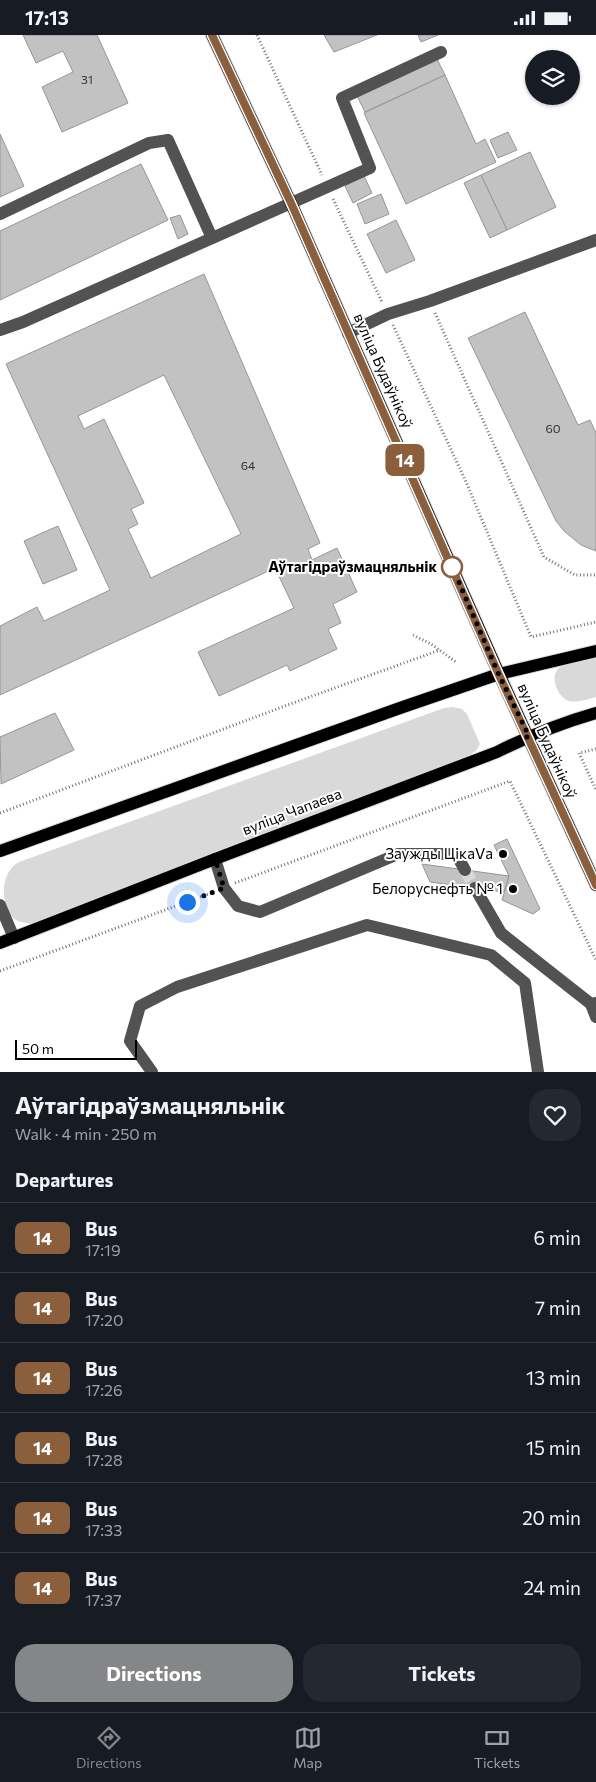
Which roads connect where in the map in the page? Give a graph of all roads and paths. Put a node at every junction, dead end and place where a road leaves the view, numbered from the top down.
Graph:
1 (212, 35) edge
2 (257, 35) edge
3 (441, 52) dead end
4 (327, 188) junction
5 (291, 203) junction
6 (0, 214) edge
7 (212, 238) junction
8 (596, 239) edge
9 (430, 301) junction
10 (388, 314) junction
11 (0, 330) edge
12 (348, 333) junction
13 (596, 575) edge
14 (596, 622) edge
15 (413, 635) dead end
16 (440, 651) junction
17 (596, 651) edge
18 (456, 662) dead end
19 (499, 675) junction
20 (596, 713) edge
21 (529, 736) junction
22 (596, 749) edge
23 (596, 791) edge
24 (0, 813) edge
25 (0, 851) edge
26 (215, 859) junction
27 (465, 870) tunnel mouth
28 (596, 885) edge
29 (224, 888) junction
30 (475, 888) tunnel mouth
31 (0, 905) edge
32 (14, 939) junction
33 (0, 943) edge
34 (596, 960) edge
35 (0, 971) edge
36 (593, 1004) edge
37 (596, 1017) edge
38 (152, 1072) edge
39 (538, 1072) edge

1 - 5 main road, вуліца Будаўнікоў
2 - 4 path
3 - 4 lane
4 - 5 lane
4 - 10 path
5 - 7 lane
5 - 12 main road, вуліца Будаўнікоў
6 - 7 lane
7 - 11 lane
8 - 9 lane
9 - 10 lane
9 - 13 path
10 - 12 lane
10 - 14 path
12 - 19 main road, вуліца Будаўнікоў
15 - 16 path
16 - 18 path
16 - 24 path
17 - 19 main road
19 - 21 main road, вуліца Будаўнікоў
19 - 25 main road
20 - 21 main road, вуліца Чапаева
21 - 26 main road, вуліца Чапаева
21 - 28 main road, вуліца Будаўнікоў
22 - 23 path
26 - 29 lane
26 - 32 main road, вуліца Чапаева
27 - 29 lane
29 - 34 path
29 - 35 path
30 - 36 lane
31 - 32 lane
32 - 33 main road, вуліца Чапаева
36 - 37 lane
38 - 39 lane

